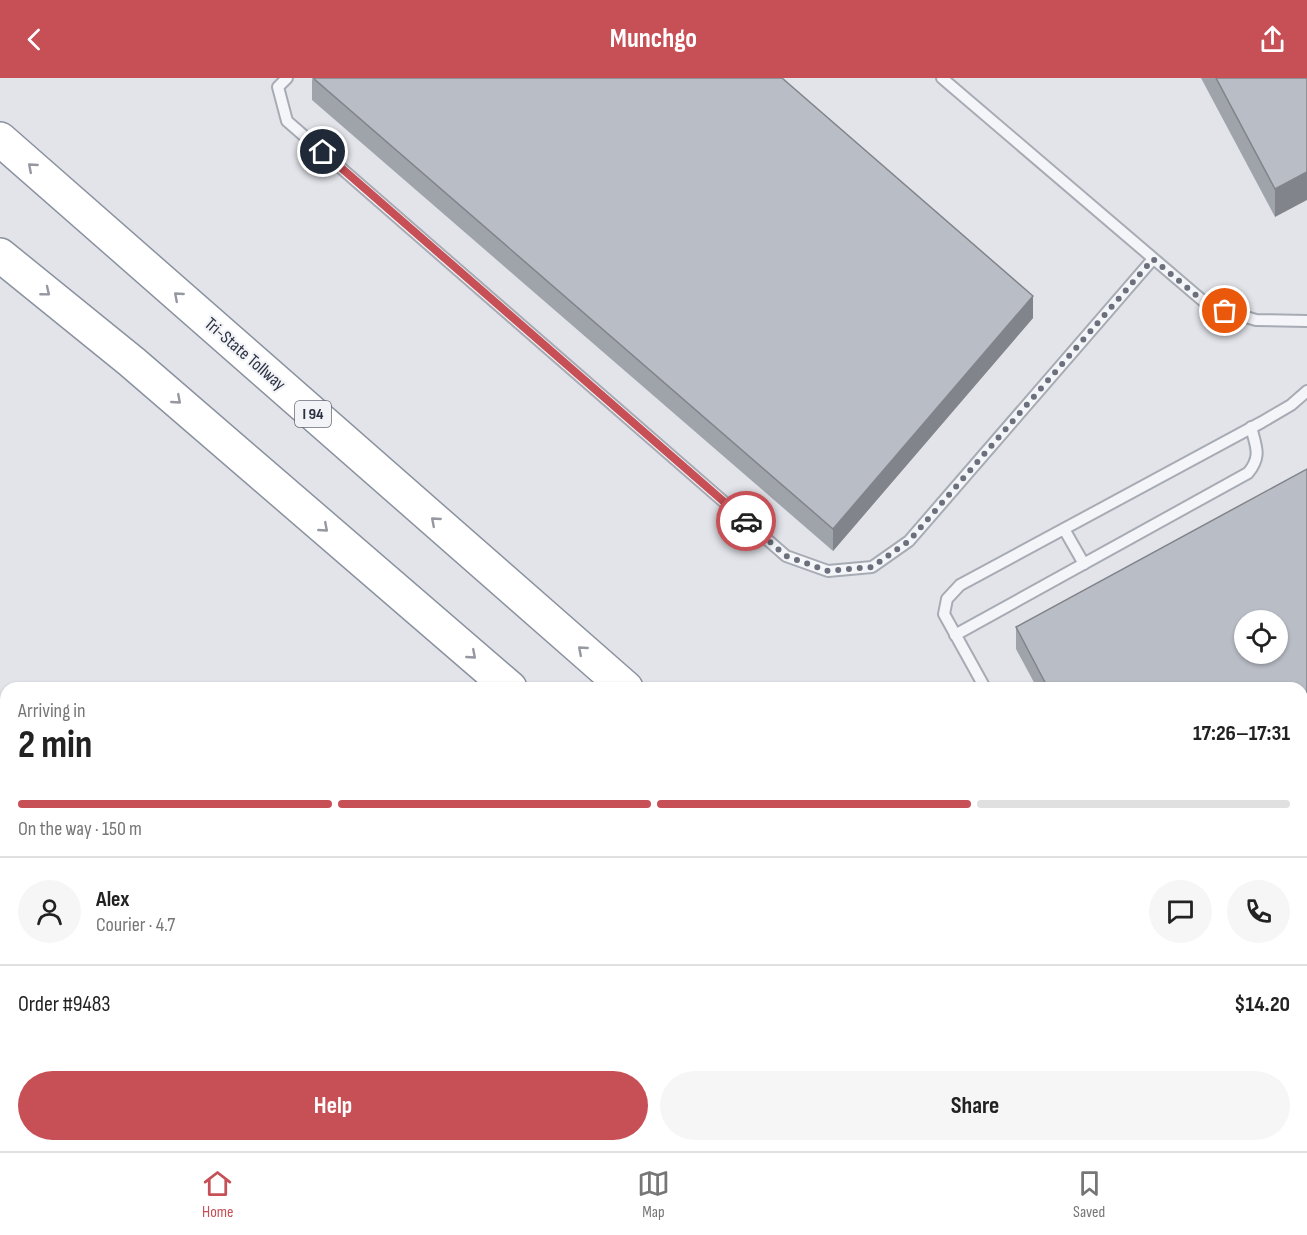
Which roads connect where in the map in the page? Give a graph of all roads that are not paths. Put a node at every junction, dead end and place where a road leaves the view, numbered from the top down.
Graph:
1 (286, 78) edge
2 (942, 78) edge
3 (0, 139) edge
4 (0, 255) edge
5 (1153, 259) junction
6 (1307, 321) edge
7 (1307, 391) edge
8 (1251, 428) junction
9 (1064, 529) junction
10 (1084, 564) junction
11 (955, 635) junction
12 (503, 682) edge
13 (619, 682) edge
14 (982, 682) edge

1 - 5 lane
2 - 5 lane
13 -> 3 highway, Tri-State Tollway / I 94
4 -> 12 highway
5 - 6 lane
7 - 8 lane
8 - 9 lane
8 - 10 lane
9 - 10 lane
9 - 11 lane
10 - 11 lane
11 - 14 lane

